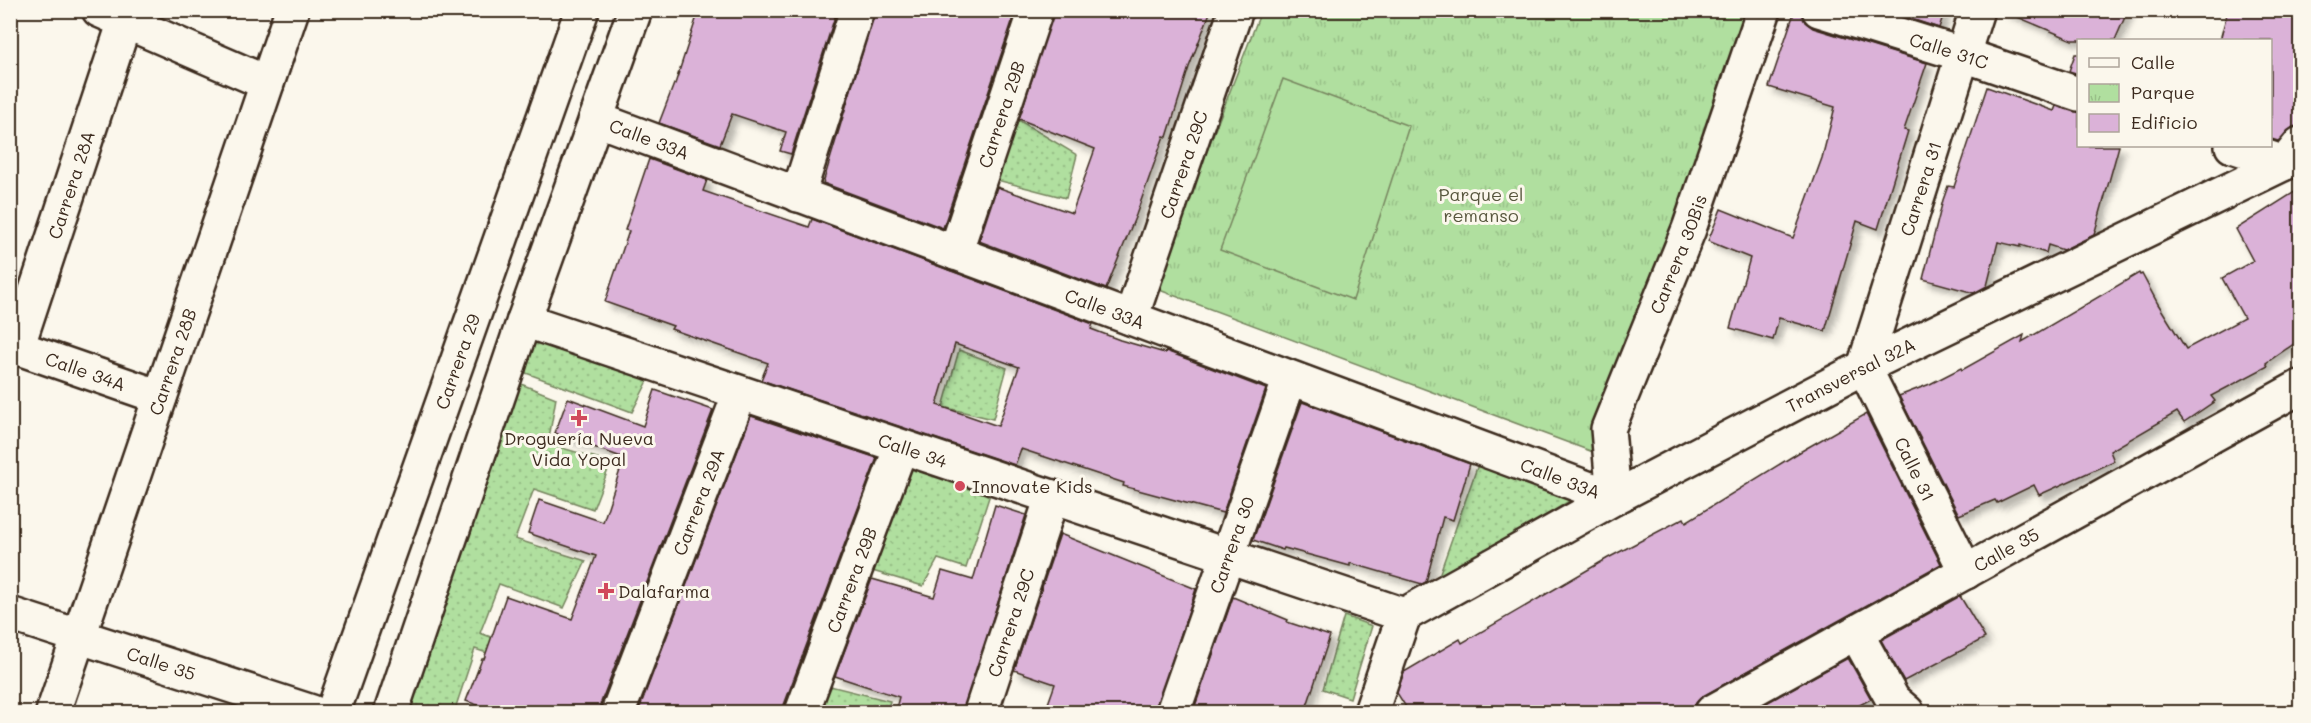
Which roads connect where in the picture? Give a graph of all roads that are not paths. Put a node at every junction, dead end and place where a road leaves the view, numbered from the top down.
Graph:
1 (291, 10) edge
2 (582, 10) edge
3 (635, 10) edge
4 (857, 10) edge
5 (1036, 10) edge
6 (1236, 10) edge
7 (1764, 10) edge
8 (1819, 10) edge
9 (1977, 10) edge
10 (112, 16) edge
11 (1964, 55) junction
12 (267, 83) junction
13 (2077, 93) edge
14 (596, 119) junction
15 (2240, 147) edge
16 (2293, 154) edge
17 (798, 195) junction
18 (955, 253) junction
19 (1131, 318) junction
20 (524, 321) junction
21 (14, 347) edge
22 (1864, 367) junction
23 (1290, 378) junction
24 (2301, 387) edge
25 (740, 393) junction
26 (160, 397) junction
27 (901, 447) junction
28 (1052, 497) junction
29 (1614, 498) junction
30 (1228, 556) junction
31 (1966, 572) junction
32 (10, 614) edge
33 (1404, 615) junction
34 (1856, 633) junction
35 (79, 636) junction
36 (53, 712) edge
37 (312, 712) edge
38 (333, 712) edge
39 (391, 712) edge
40 (618, 712) edge
41 (802, 712) edge
42 (981, 712) edge
43 (1173, 712) edge
44 (1371, 712) edge
45 (1712, 712) edge
46 (1907, 712) edge

1 - 12 street, Carrera 28B
2 - 38 street, Carrera 29
3 - 14 street
4 - 17 street
5 - 18 street, Carrera 29B
6 - 19 street, Carrera 29C
7 - 29 street, Carrera 30Bis
8 - 11 street, Calle 31C
9 - 11 street, Carrera 31
10 - 12 street
10 - 21 street, Carrera 28A
11 - 13 street, Calle 31C
11 - 22 street, Carrera 31
12 - 26 street, Carrera 28B
14 - 17 street, Calle 33A
14 - 20 street
15 - 16 street
16 - 22 street, Transversal 32A
17 - 18 street, Calle 33A
18 - 19 street, Calle 33A
19 - 23 street, Calle 33A
20 - 25 street, Calle 34
20 - 39 street
21 - 26 street, Calle 34A
22 - 29 street, Transversal 32A
22 - 31 street, Calle 31
23 - 29 street, Calle 33A
23 - 30 street, Carrera 30
24 - 31 street, Calle 35
25 - 27 street, Calle 34
25 - 40 street, Carrera 29A
26 - 35 street, Carrera 28B
27 - 28 street, Calle 34
27 - 41 street, Carrera 29B
28 - 30 street, Calle 34
28 - 42 street, Carrera 29C
29 - 33 street, Transversal 32A
30 - 33 street, Calle 34
30 - 43 street, Carrera 30
31 - 34 street, Calle 35
32 - 35 street, Calle 35
33 - 44 street
34 - 45 street, Calle 35
34 - 46 street
35 - 36 street, Carrera 28B
35 - 37 street, Calle 35

